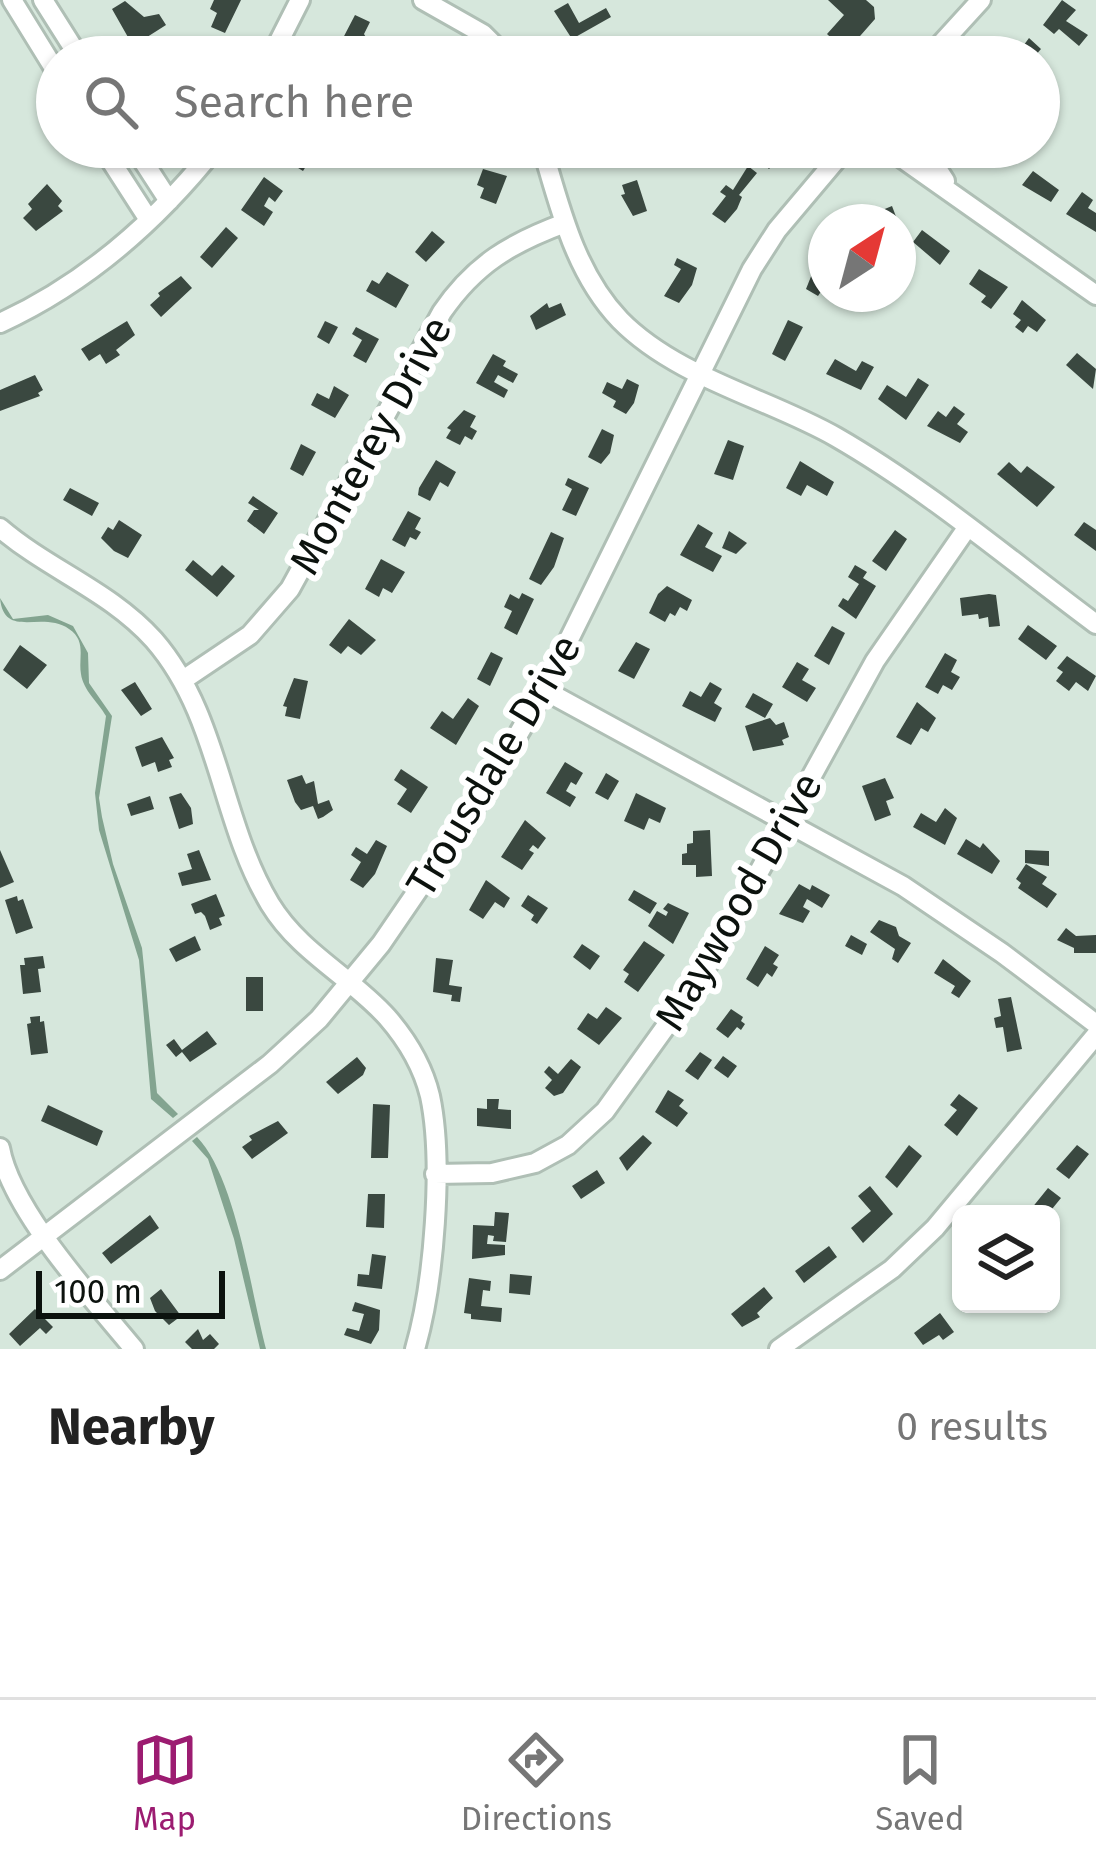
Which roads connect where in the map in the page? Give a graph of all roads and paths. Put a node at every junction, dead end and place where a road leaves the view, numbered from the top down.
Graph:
1 (12, 0) edge
2 (44, 0) edge
3 (300, 0) edge
4 (423, 0) edge
5 (983, 0) edge
6 (66, 36) edge
7 (282, 36) edge
8 (485, 36) edge
9 (949, 36) edge
10 (958, 36) edge
11 (36, 39) edge
12 (116, 168) edge
13 (148, 168) edge
14 (198, 168) edge
15 (548, 168) edge
16 (829, 168) edge
17 (916, 168) edge
18 (935, 168) edge
19 (170, 201) junction
20 (969, 205) junction
21 (149, 220) junction
22 (565, 223) junction
23 (1096, 295) edge
24 (0, 323) edge
25 (700, 372) junction
26 (0, 528) edge
27 (968, 528) junction
28 (1096, 624) edge
29 (183, 680) junction
30 (544, 690) junction
31 (788, 824) junction
32 (350, 985) junction
33 (1096, 1024) edge
34 (1096, 1034) edge
35 (0, 1148) edge
36 (435, 1174) junction
37 (45, 1235) junction
38 (0, 1270) edge
39 (134, 1349) edge
40 (415, 1349) edge
41 (779, 1349) edge

1 - 11 street
2 - 6 street
3 - 7 street
4 - 8 street
5 - 9 street
5 - 10 street
12 - 21 street
13 - 19 street
14 - 19 street
15 - 22 street
16 - 25 street, Trousdale Drive
17 - 20 street
18 - 20 street
19 - 21 street
20 - 23 street
21 - 24 street
22 - 25 street
22 - 29 street, Monterey Drive
25 - 27 street
25 - 30 street, Trousdale Drive
26 - 29 street
27 - 28 street
27 - 31 street, Maywood Drive
29 - 32 street
30 - 31 street
30 - 32 street, Trousdale Drive
31 - 33 street
31 - 36 street, Maywood Drive
32 - 36 street
32 - 37 street, Trousdale Drive
34 - 41 street
35 - 37 street
36 - 40 street
37 - 38 street, Trousdale Drive
37 - 39 street

